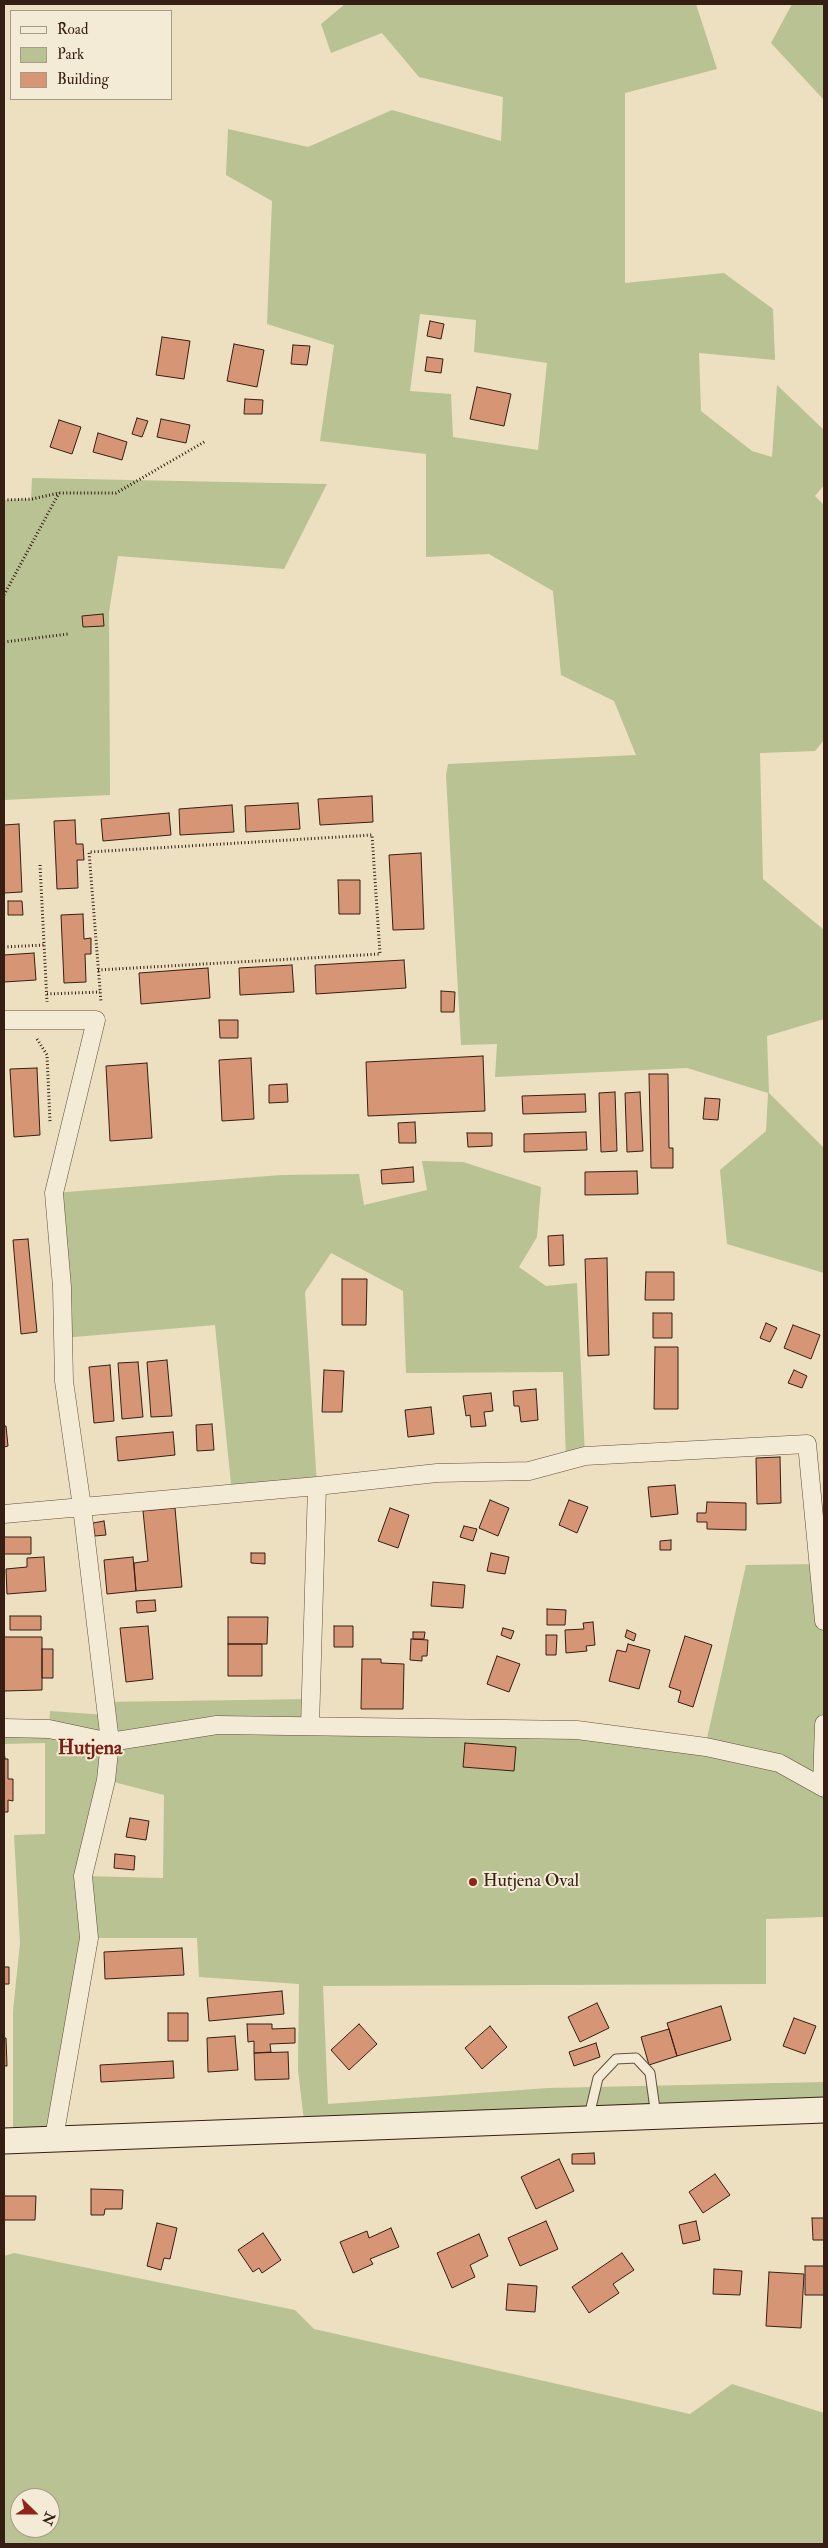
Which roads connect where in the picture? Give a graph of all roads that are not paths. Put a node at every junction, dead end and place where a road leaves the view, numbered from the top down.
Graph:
1 (9, 1020) edge
2 (317, 1486) junction
3 (82, 1507) junction
4 (4, 1514) edge
5 (824, 1621) edge
6 (824, 1724) edge
7 (310, 1726) junction
8 (4, 1728) edge
9 (110, 1742) junction
10 (823, 1787) edge
11 (824, 2110) edge
12 (656, 2116) junction
13 (589, 2118) junction
14 (54, 2138) junction
15 (4, 2141) edge

1 - 3 street
2 - 3 street
2 - 5 street
2 - 7 street
3 - 4 street
3 - 9 street
6 - 10 street
7 - 9 street
7 - 10 street
8 - 9 street
9 - 14 street
11 - 12 main road
12 - 13 main road
12 - 13 lane
13 - 14 main road
14 - 15 main road

